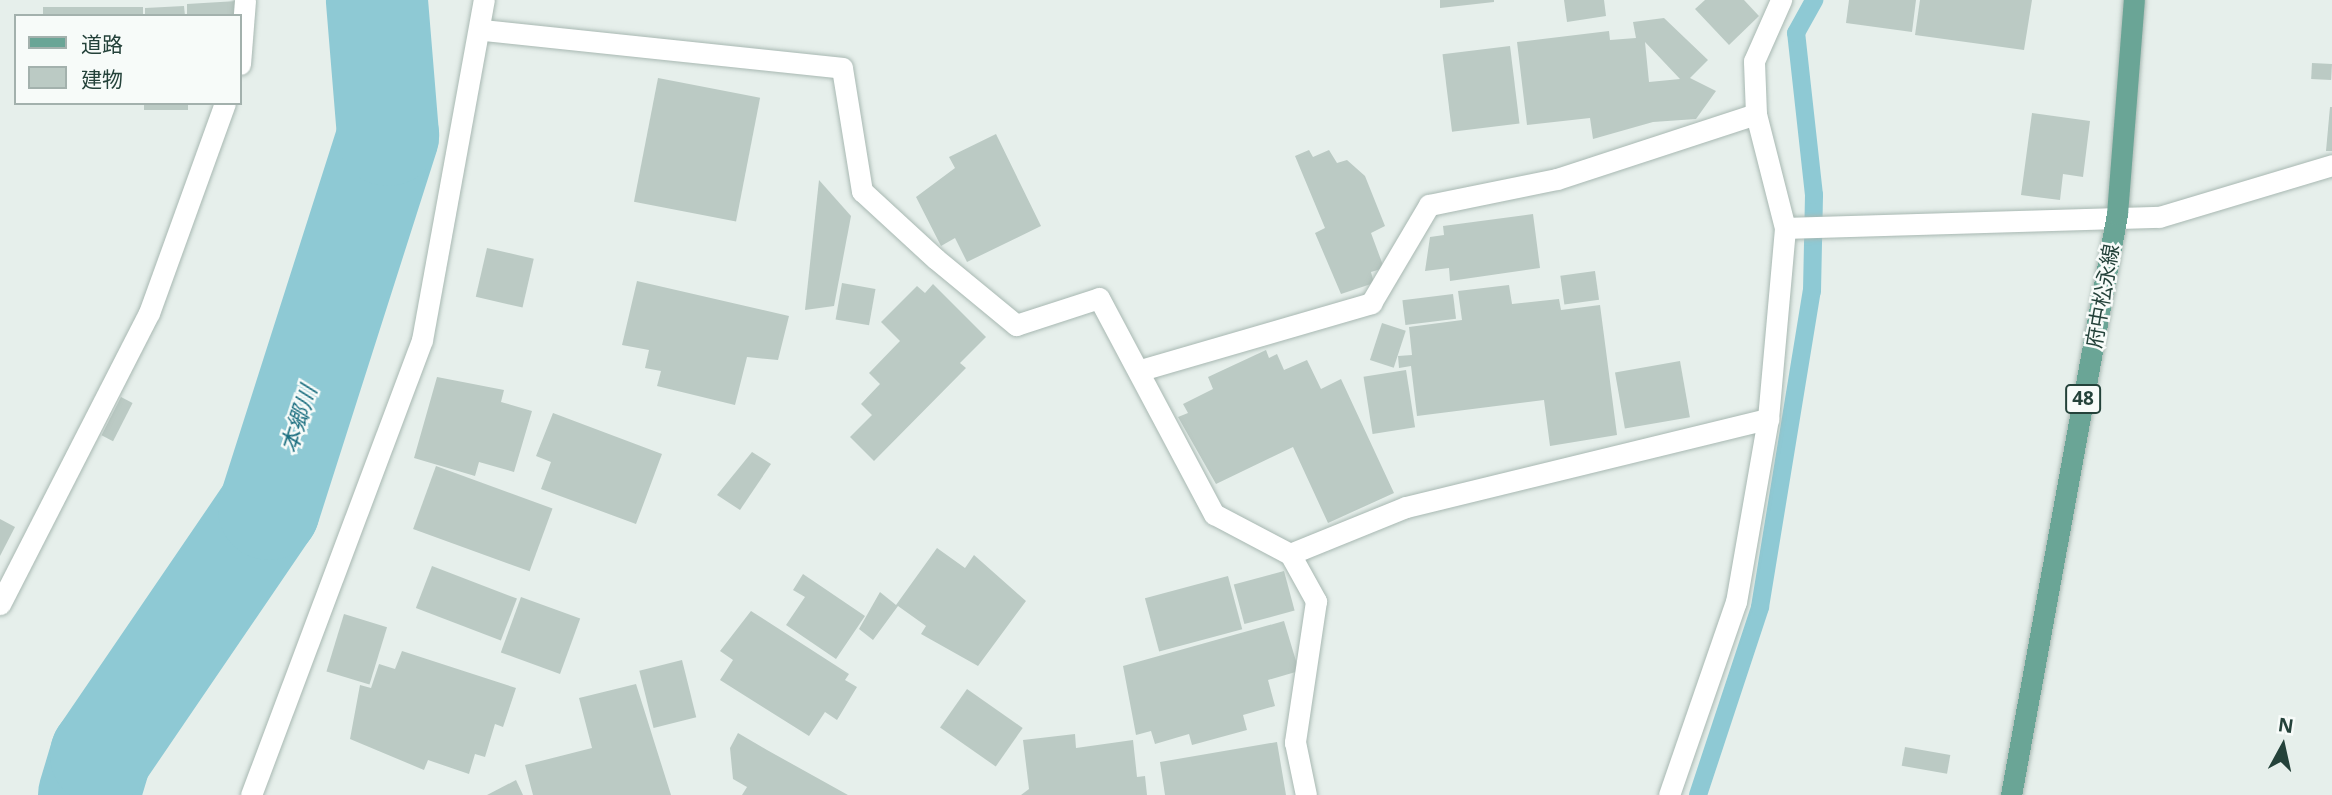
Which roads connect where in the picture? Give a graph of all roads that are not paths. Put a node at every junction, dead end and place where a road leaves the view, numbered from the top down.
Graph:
1 (245, 0) edge
2 (484, 0) edge
3 (1781, 0) edge
4 (2134, 0) edge
5 (483, 30) junction
6 (242, 38) edge
7 (224, 105) edge
8 (1756, 114) junction
9 (2332, 165) edge
10 (2117, 214) junction
11 (1785, 228) junction
12 (1141, 370) junction
13 (1769, 419) junction
14 (1290, 554) junction
15 (0, 604) edge
16 (251, 795) edge
17 (1306, 795) edge
18 (1669, 795) edge
19 (2011, 795) edge

1 - 6 street
2 - 5 street
3 - 8 street
4 - 10 main road, 府中松永線 / 48
5 - 12 street
5 - 16 street
7 - 15 street
8 - 11 street
8 - 12 street
9 - 10 street
10 - 11 street
10 - 19 main road, 府中松永線 / 48
11 - 13 street
12 - 14 street
13 - 14 street
13 - 18 street
14 - 17 street

